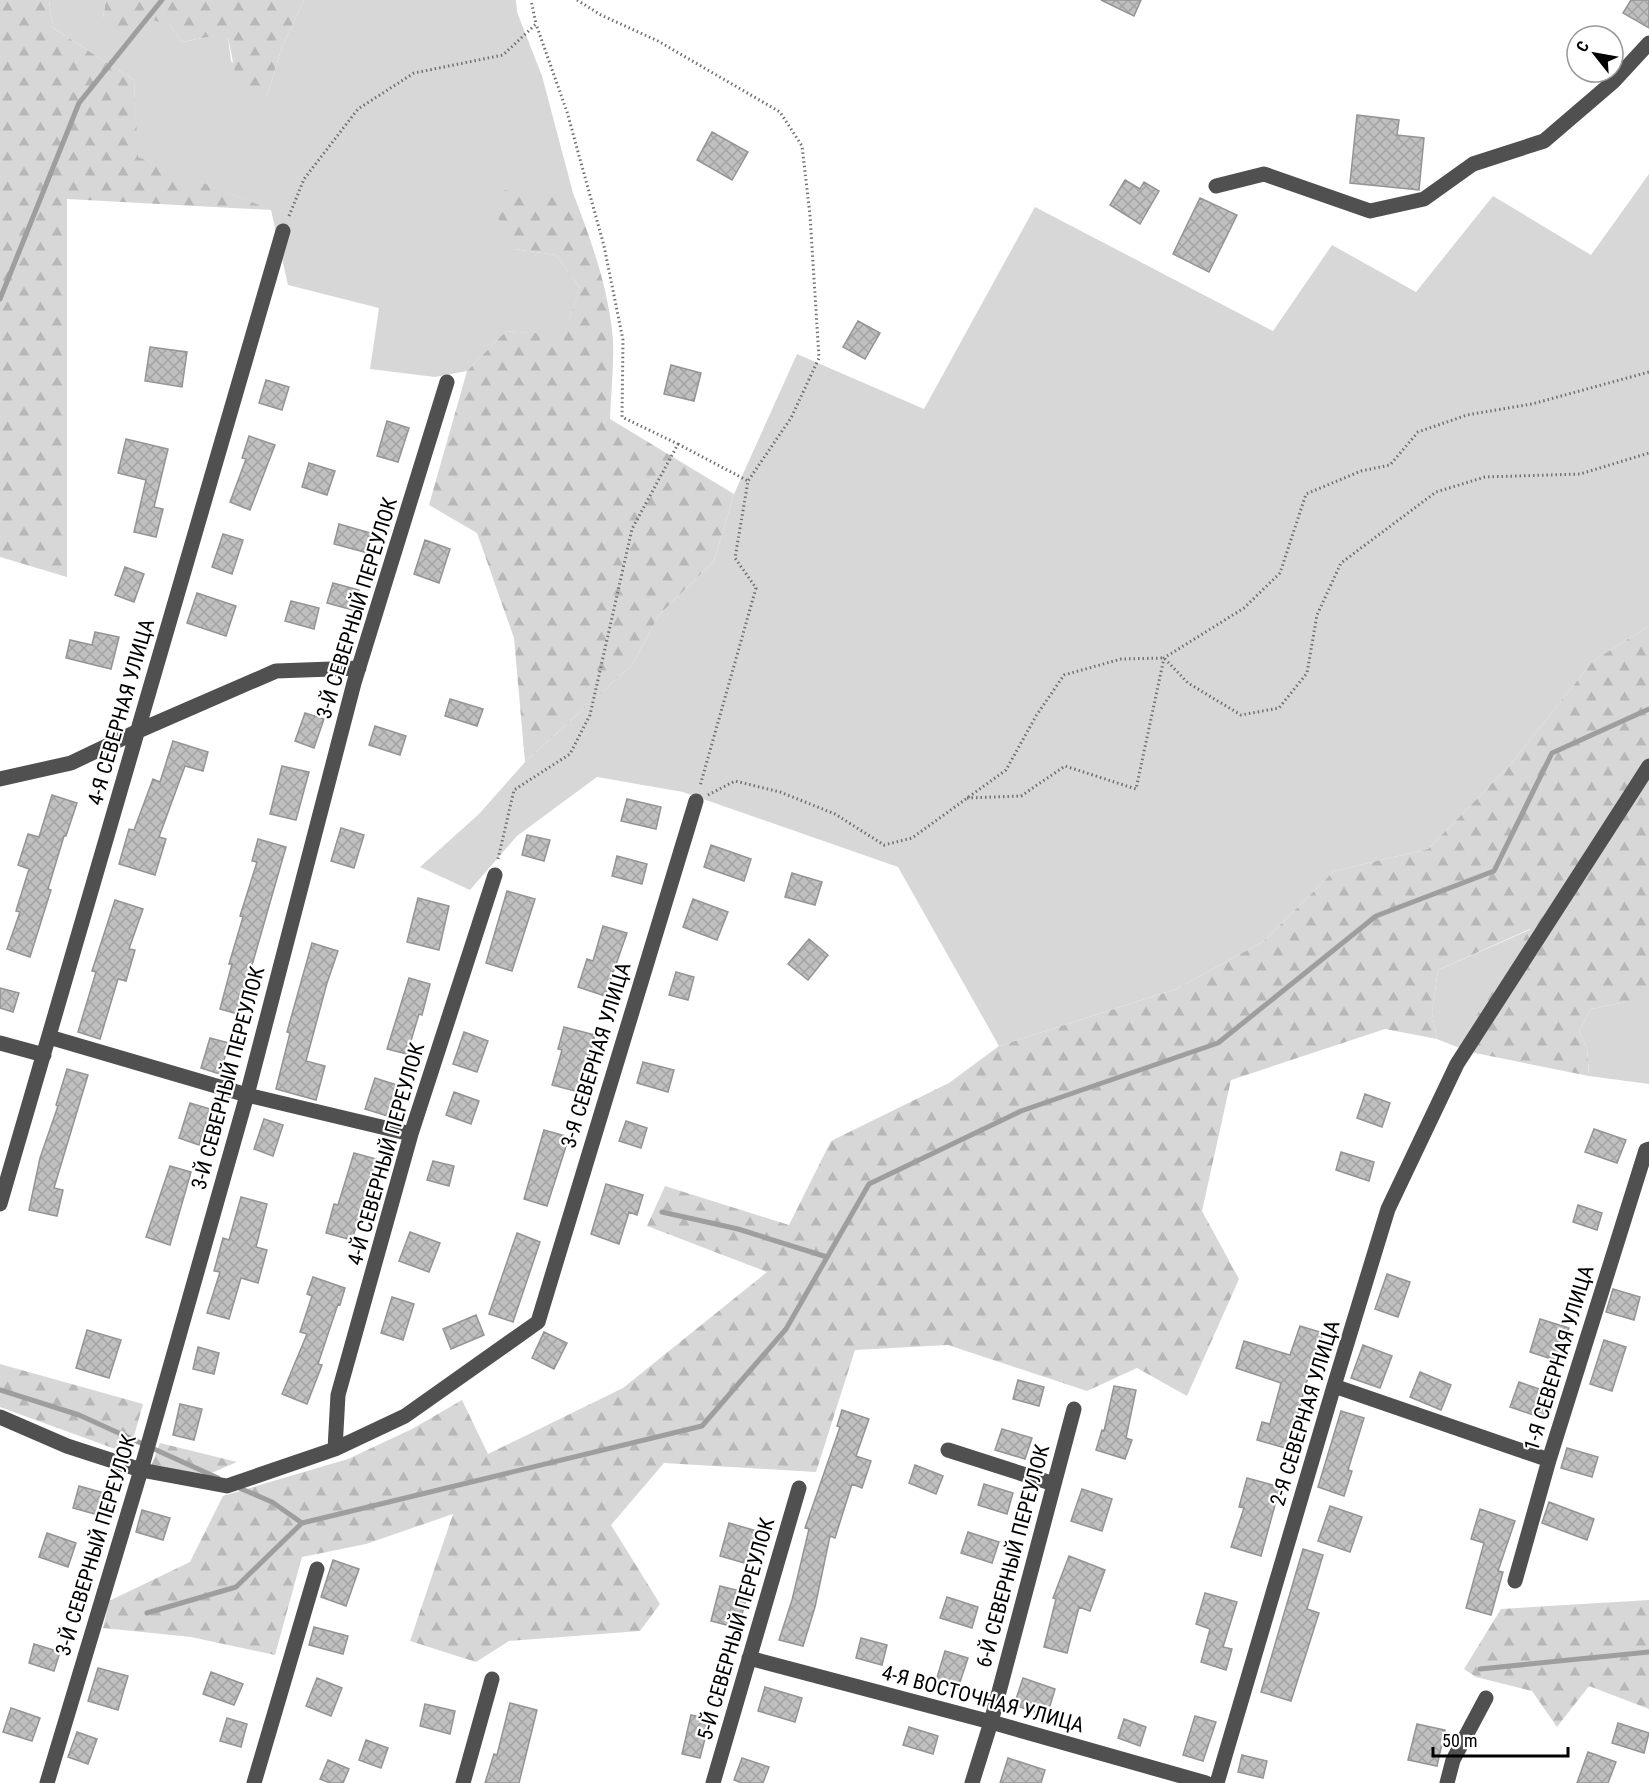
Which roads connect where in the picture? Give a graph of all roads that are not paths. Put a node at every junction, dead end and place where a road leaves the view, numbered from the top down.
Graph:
1 (1649, 43) edge
2 (1216, 186) dead end
3 (283, 231) road end
4 (447, 382) dead end
5 (359, 668) junction
6 (138, 731) junction
7 (1649, 766) edge
8 (0, 779) edge
9 (696, 801) road end
10 (495, 875) road end
11 (49, 1037) junction
12 (0, 1043) edge
13 (44, 1055) junction
14 (247, 1095) junction
15 (411, 1134) junction
16 (1648, 1149) edge
17 (0, 1204) edge
18 (1334, 1386) junction
19 (1074, 1409) dead end
20 (0, 1417) edge
21 (335, 1449) junction
22 (948, 1450) dead end
23 (1549, 1460) junction
24 (141, 1470) junction
25 (1054, 1484) junction
26 (799, 1488) dead end
27 (317, 1569) dead end
28 (1515, 1581) dead end
29 (749, 1658) junction
30 (492, 1678) dead end
31 (1486, 1698) dead end
32 (991, 1722) junction
33 (47, 1783) edge
34 (254, 1783) edge
35 (463, 1783) edge
36 (713, 1783) edge
37 (972, 1783) edge
38 (1206, 1783) edge
39 (1217, 1783) edge
40 (1447, 1783) edge

1 - 2 street
3 - 6 street, 4-Я СЕВЕРНАЯ УЛИЦА
4 - 5 street, 3-Й СЕВЕРНЫЙ ПЕРЕУЛОК
5 - 6 street
5 - 14 street, 3-Й СЕВЕРНЫЙ ПЕРЕУЛОК
6 - 8 street
6 - 11 street, 4-Я СЕВЕРНАЯ УЛИЦА
7 - 18 street, 2-Я СЕВЕРНАЯ УЛИЦА
9 - 21 street, 3-Я СЕВЕРНАЯ УЛИЦА
10 - 15 street, 4-Й СЕВЕРНЫЙ ПЕРЕУЛОК
11 - 13 street, 4-Я СЕВЕРНАЯ УЛИЦА
11 - 14 street
12 - 13 street
13 - 17 street, 4-Я СЕВЕРНАЯ УЛИЦА
14 - 15 street
14 - 24 street, 3-Й СЕВЕРНЫЙ ПЕРЕУЛОК
15 - 21 street, 4-Й СЕВЕРНЫЙ ПЕРЕУЛОК
16 - 23 street, 1-Я СЕВЕРНАЯ УЛИЦА
18 - 23 street
18 - 39 street, 2-Я СЕВЕРНАЯ УЛИЦА
19 - 25 street, 6-Й СЕВЕРНЫЙ ПЕРЕУЛОК
20 - 24 street
21 - 24 street
22 - 25 street
23 - 28 street, 1-Я СЕВЕРНАЯ УЛИЦА
24 - 33 street, 3-Й СЕВЕРНЫЙ ПЕРЕУЛОК
25 - 32 street, 6-Й СЕВЕРНЫЙ ПЕРЕУЛОК
26 - 29 street, 5-Й СЕВЕРНЫЙ ПЕРЕУЛОК
27 - 34 street
29 - 32 street, 4-Я ВОСТОЧНАЯ УЛИЦА
29 - 36 street, 5-Й СЕВЕРНЫЙ ПЕРЕУЛОК
30 - 35 street
31 - 40 street
32 - 37 street, 6-Й СЕВЕРНЫЙ ПЕРЕУЛОК
32 - 38 street, 4-Я ВОСТОЧНАЯ УЛИЦА

